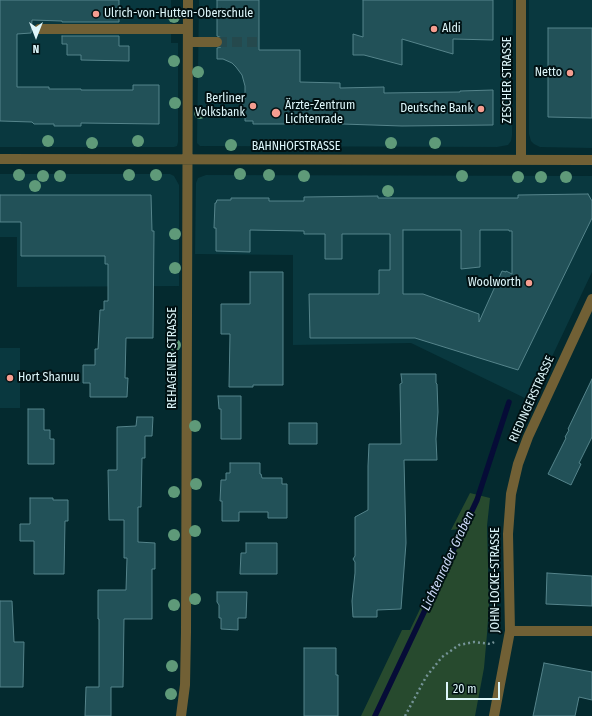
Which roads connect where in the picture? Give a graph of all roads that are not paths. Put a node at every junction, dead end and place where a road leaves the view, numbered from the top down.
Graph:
1 (188, 0) edge
2 (521, 0) edge
3 (188, 29) junction
4 (39, 30) dead end
5 (188, 42) junction
6 (217, 42) tunnel mouth
7 (0, 159) edge
8 (187, 160) junction
9 (521, 160) junction
10 (592, 160) edge
11 (592, 299) edge
12 (508, 515) joint
13 (510, 631) junction
14 (592, 631) edge
15 (181, 716) edge
16 (494, 716) edge

1 - 3 street, REHAGENER STRASSE
2 - 9 street, ZESCHER STRASSE
3 - 4 street
3 - 5 street, REHAGENER STRASSE
5 - 6 street
5 - 8 street, REHAGENER STRASSE
7 - 8 street, BAHNHOFSTRASSE
8 - 9 street, BAHNHOFSTRASSE
8 - 15 street, REHAGENER STRASSE
9 - 10 street, BAHNHOFSTRASSE
11 - 12 street, RIEDINGERSTRASSE
12 - 13 street, JOHN-LOCKE-STRASSE
13 - 14 street
13 - 16 street, JOHN-LOCKE-STRASSE

